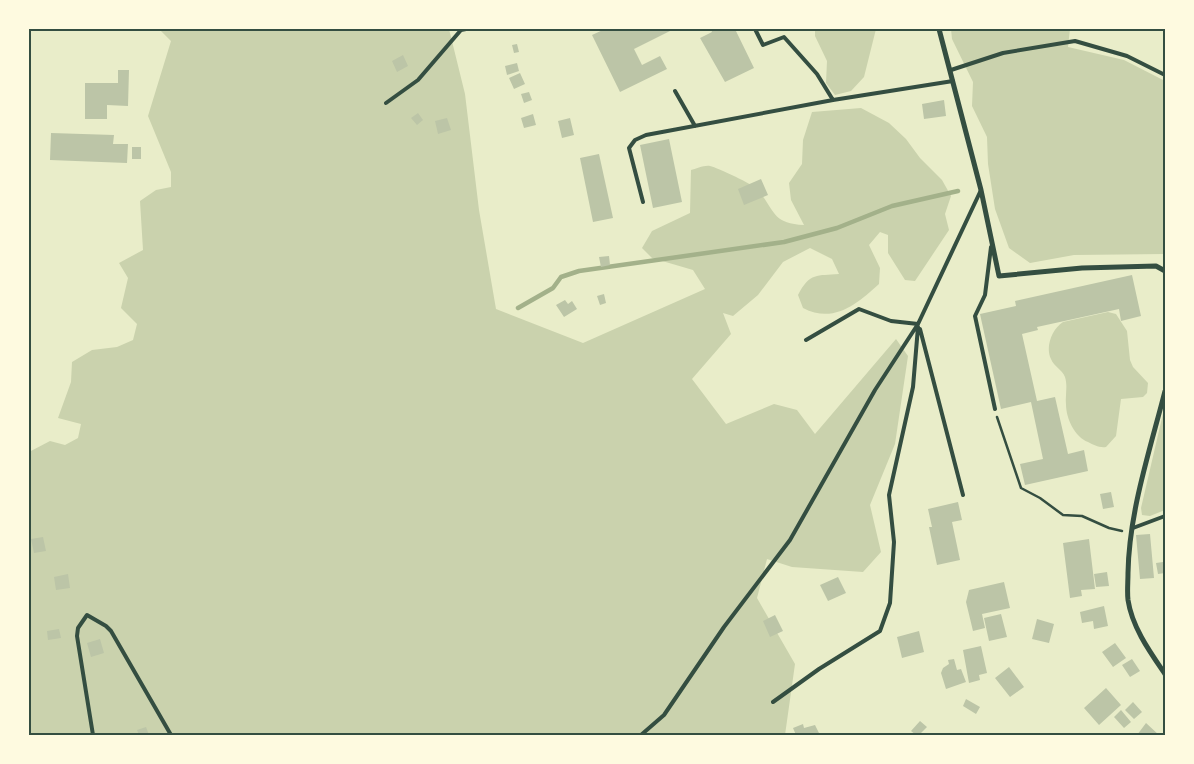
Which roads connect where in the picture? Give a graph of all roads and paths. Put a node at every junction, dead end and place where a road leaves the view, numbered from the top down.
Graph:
1 (466, 29) edge
2 (755, 29) edge
3 (939, 29) edge
4 (951, 70) junction
5 (1165, 75) edge
6 (953, 80) junction
7 (675, 91) dead end
8 (833, 100) junction
9 (386, 103) dead end
10 (695, 126) junction
11 (980, 190) junction
12 (643, 202) dead end
13 (992, 245) junction
14 (1165, 271) edge
15 (918, 324) junction
16 (806, 340) dead end
17 (1165, 391) edge
18 (995, 410) joint
19 (963, 495) dead end
20 (1165, 516) edge
21 (1133, 528) junction
22 (1165, 674) edge
23 (774, 702) dead end
24 (94, 735) edge
25 (171, 735) edge
26 (641, 735) edge

1 - 9 lane
2 - 8 lane
3 - 4 street
4 - 5 lane
4 - 6 street
6 - 8 lane
6 - 11 street
7 - 10 lane
8 - 10 lane
10 - 12 lane
11 - 13 street
11 - 15 lane
13 - 14 street
13 - 18 lane
15 - 16 lane
15 - 19 lane
15 - 23 lane
15 - 26 lane
17 - 21 street
18 - 21 path
20 - 21 lane
21 - 22 street
24 - 25 lane

